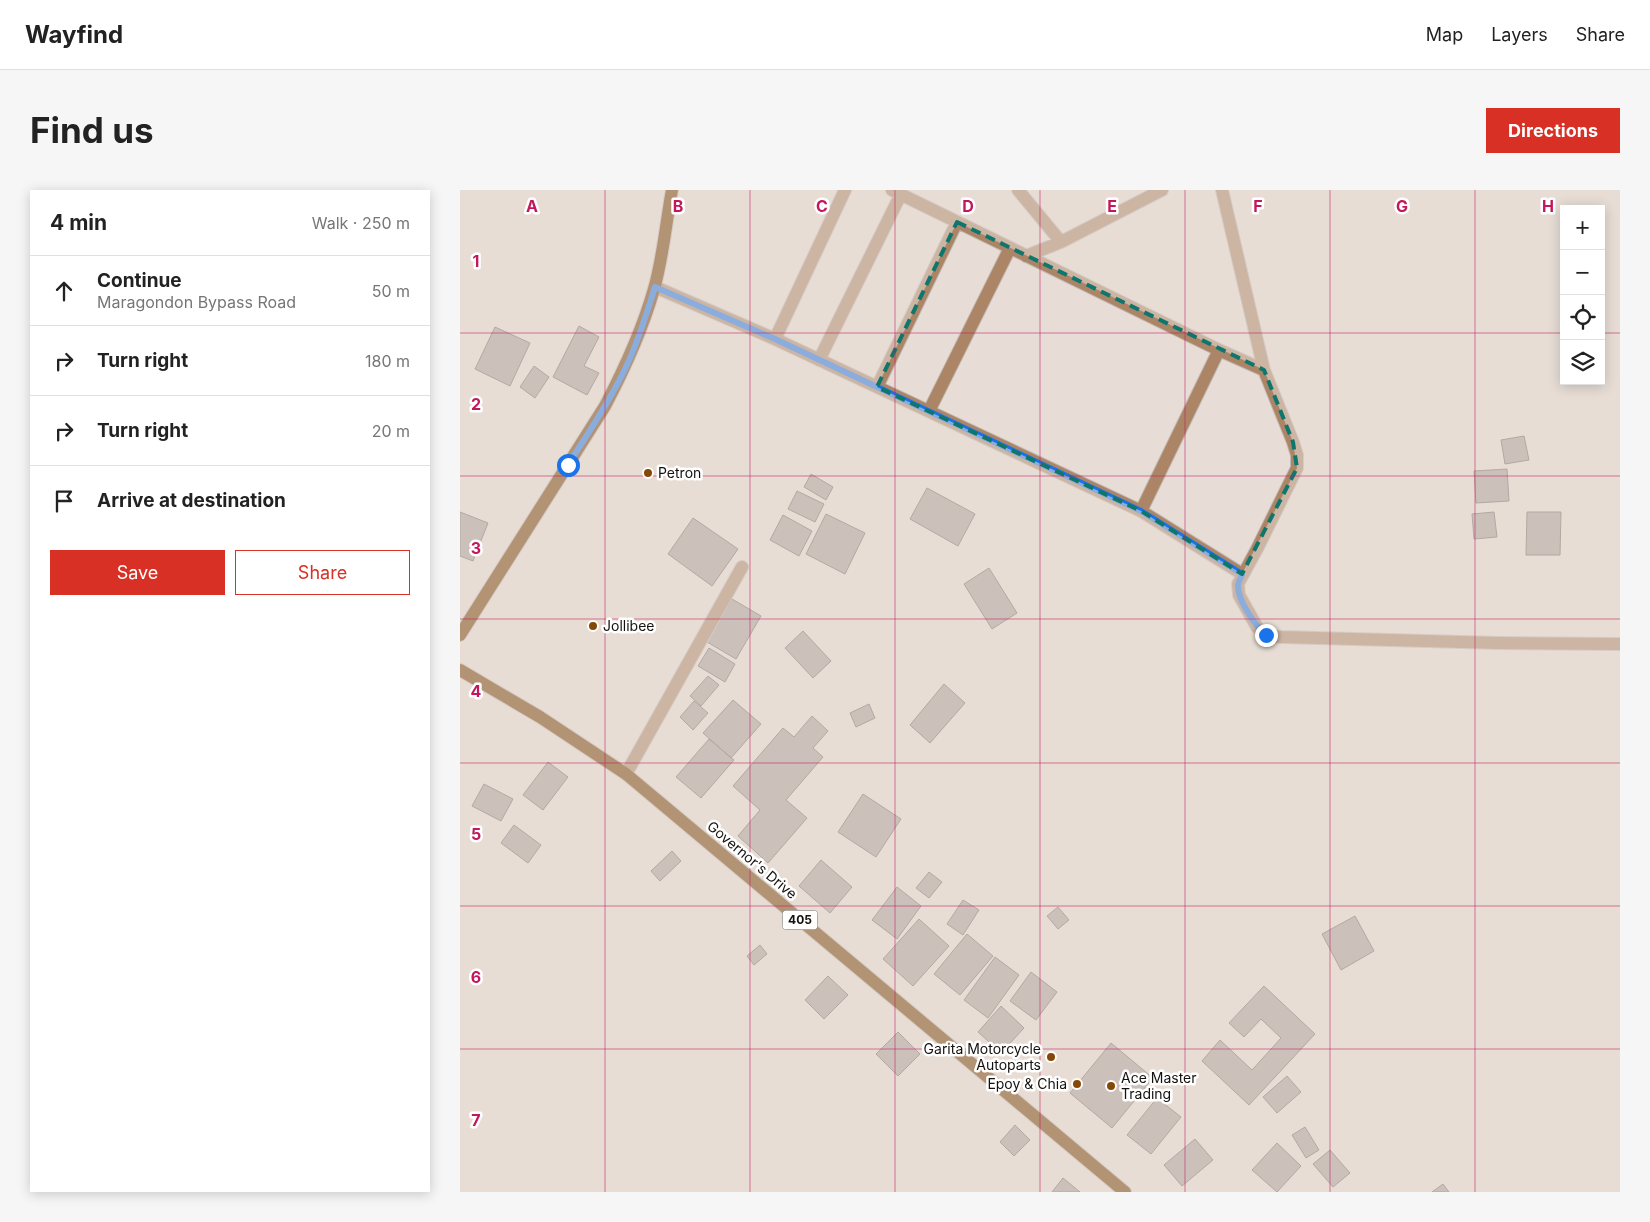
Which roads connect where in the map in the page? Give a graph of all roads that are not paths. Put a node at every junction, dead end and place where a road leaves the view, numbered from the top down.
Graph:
1 (672, 190) edge
2 (845, 190) edge
3 (1018, 190) edge
4 (1162, 190) edge
5 (1222, 190) edge
6 (896, 192) edge
7 (957, 222) junction
8 (1061, 242) junction
9 (1010, 248) junction
10 (1026, 256) junction
11 (655, 287) junction
12 (775, 339) junction
13 (1219, 350) junction
14 (819, 360) junction
15 (1264, 370) junction
16 (877, 387) junction
17 (929, 412) junction
18 (1141, 511) junction
19 (742, 566) dead end
20 (1242, 574) junction
21 (460, 635) edge
22 (1620, 644) edge
23 (460, 670) edge
24 (626, 774) junction
25 (1124, 1192) edge

1 - 11 main road
2 - 12 street
3 - 8 street
4 - 8 street
5 - 15 street
6 - 7 street
6 - 14 street
7 - 9 street
7 - 16 street
8 - 10 street
9 - 10 street
9 - 17 street
10 - 13 street
11 - 12 street
11 - 21 main road
12 - 14 street
13 - 15 street
13 - 18 street
14 - 16 street
15 - 20 street
16 - 17 street
17 - 18 street
18 - 20 street
19 - 24 street
20 - 22 street
23 - 24 main road, Governor's Drive / 405
24 - 25 main road, Governor's Drive / 405

